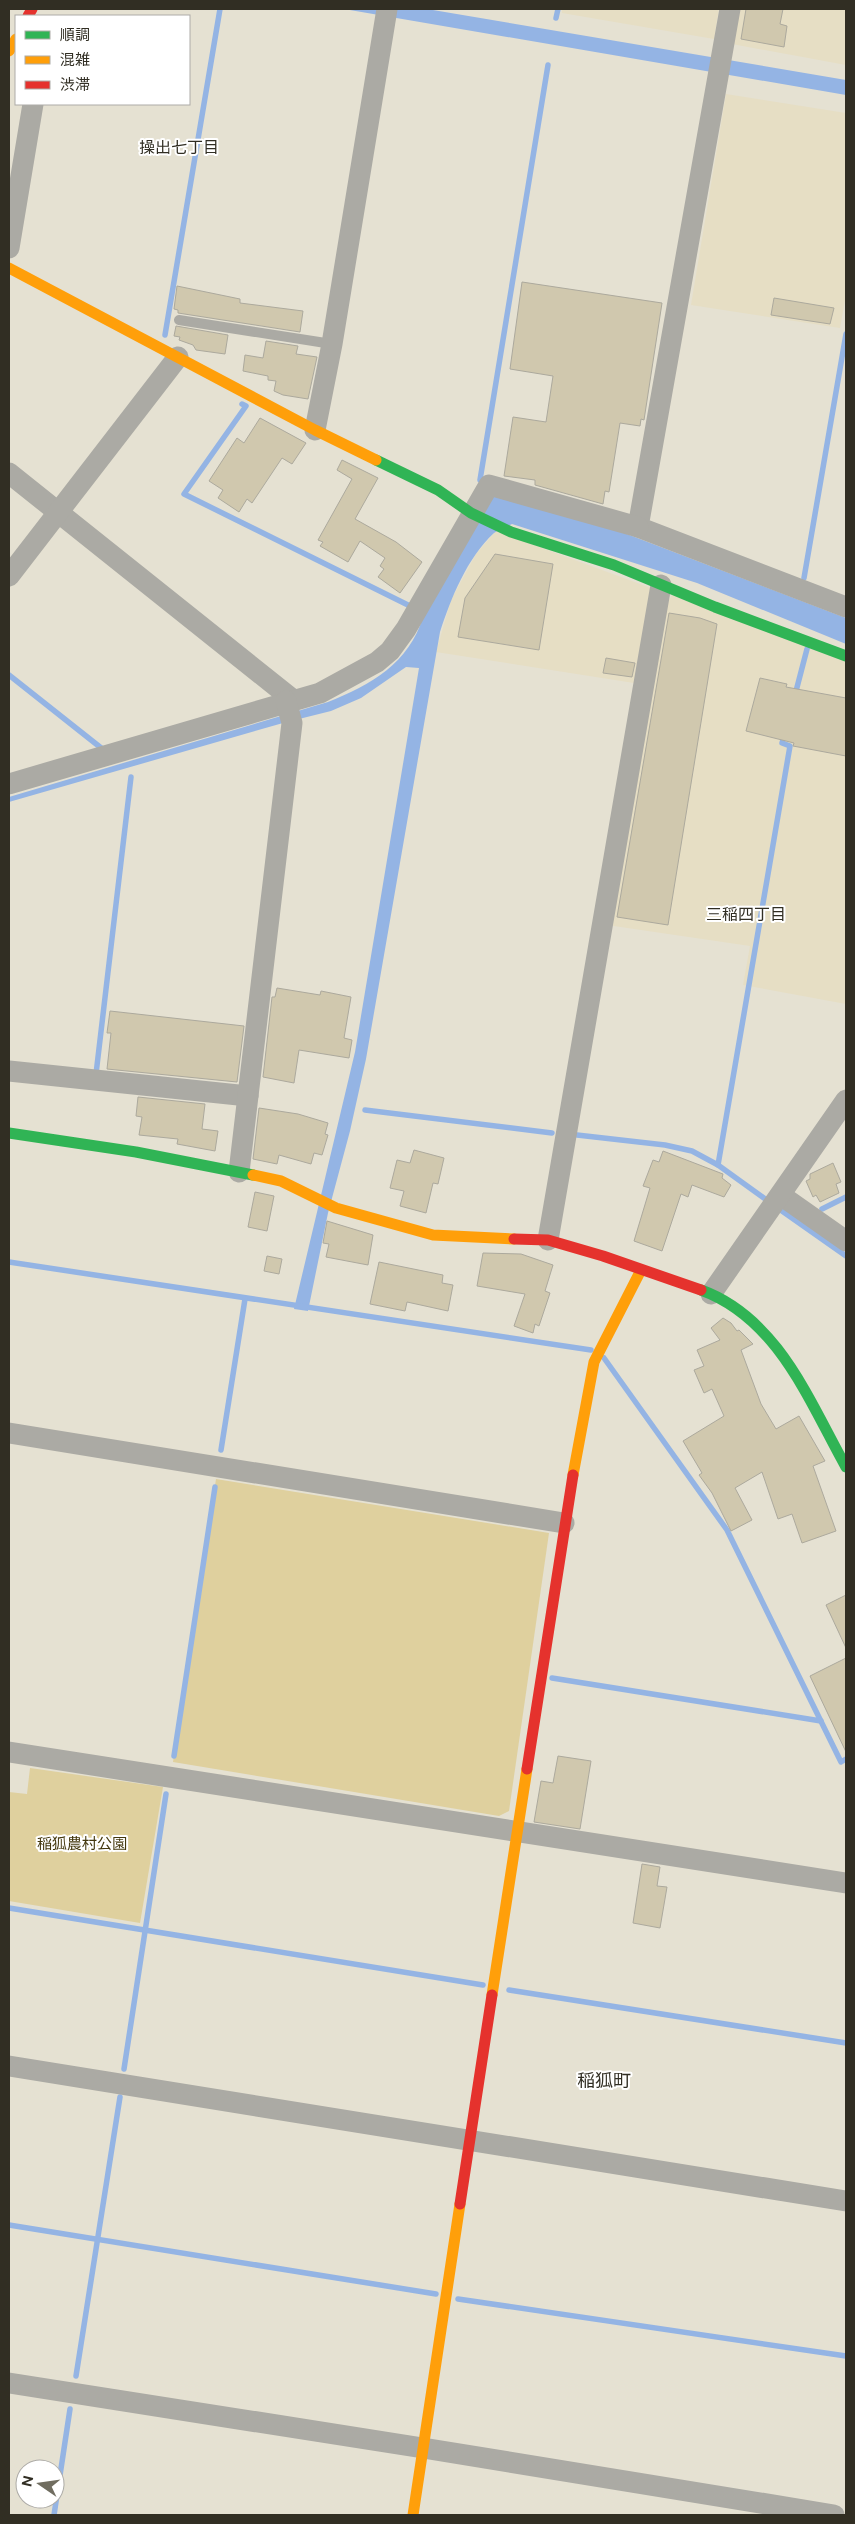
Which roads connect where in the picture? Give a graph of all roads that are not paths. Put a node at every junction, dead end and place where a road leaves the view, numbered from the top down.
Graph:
1 (730, 9) edge
2 (386, 17) edge
3 (33, 105) edge
4 (9, 248) edge
5 (9, 268) edge
6 (178, 320) dead end
7 (332, 344) junction
8 (178, 358) junction
9 (315, 430) junction
10 (9, 473) edge
11 (58, 513) junction
12 (472, 513) junction
13 (638, 527) junction
14 (9, 576) edge
15 (661, 585) junction
16 (846, 608) edge
17 (846, 656) edge
18 (289, 700) junction
19 (9, 784) edge
20 (9, 1071) edge
21 (248, 1096) junction
22 (846, 1100) edge
23 (9, 1133) edge
24 (239, 1172) junction
25 (782, 1196) junction
26 (548, 1240) junction
27 (846, 1241) edge
28 (641, 1270) junction
29 (711, 1294) junction
30 (9, 1433) edge
31 (846, 1467) edge
32 (564, 1523) junction
33 (9, 1752) edge
34 (518, 1832) junction
35 (846, 1883) edge
36 (9, 2066) edge
37 (471, 2140) junction
38 (846, 2201) edge
39 (9, 2383) edge
40 (423, 2448) junction
41 (412, 2515) edge
42 (834, 2515) edge

1 - 13 street
2 - 7 street
3 - 4 street
5 - 8 street
6 - 7 lane
7 - 9 street
8 - 9 street
8 - 11 street
9 - 12 street
10 - 11 street
11 - 14 street
11 - 18 street
12 - 13 street
12 - 15 street
12 - 18 street
13 - 16 street
15 - 17 street
15 - 26 street
18 - 19 street
18 - 21 street
20 - 21 street
21 - 24 street
22 - 25 street
23 - 24 street
24 - 26 street
25 - 27 street
25 - 29 street
26 - 28 street
28 - 29 street
28 - 32 street
29 - 31 street
30 - 32 street
32 - 34 street
33 - 34 street
34 - 35 street
34 - 37 street
36 - 37 street
37 - 38 street
37 - 40 street
39 - 40 street
40 - 41 street
40 - 42 street

